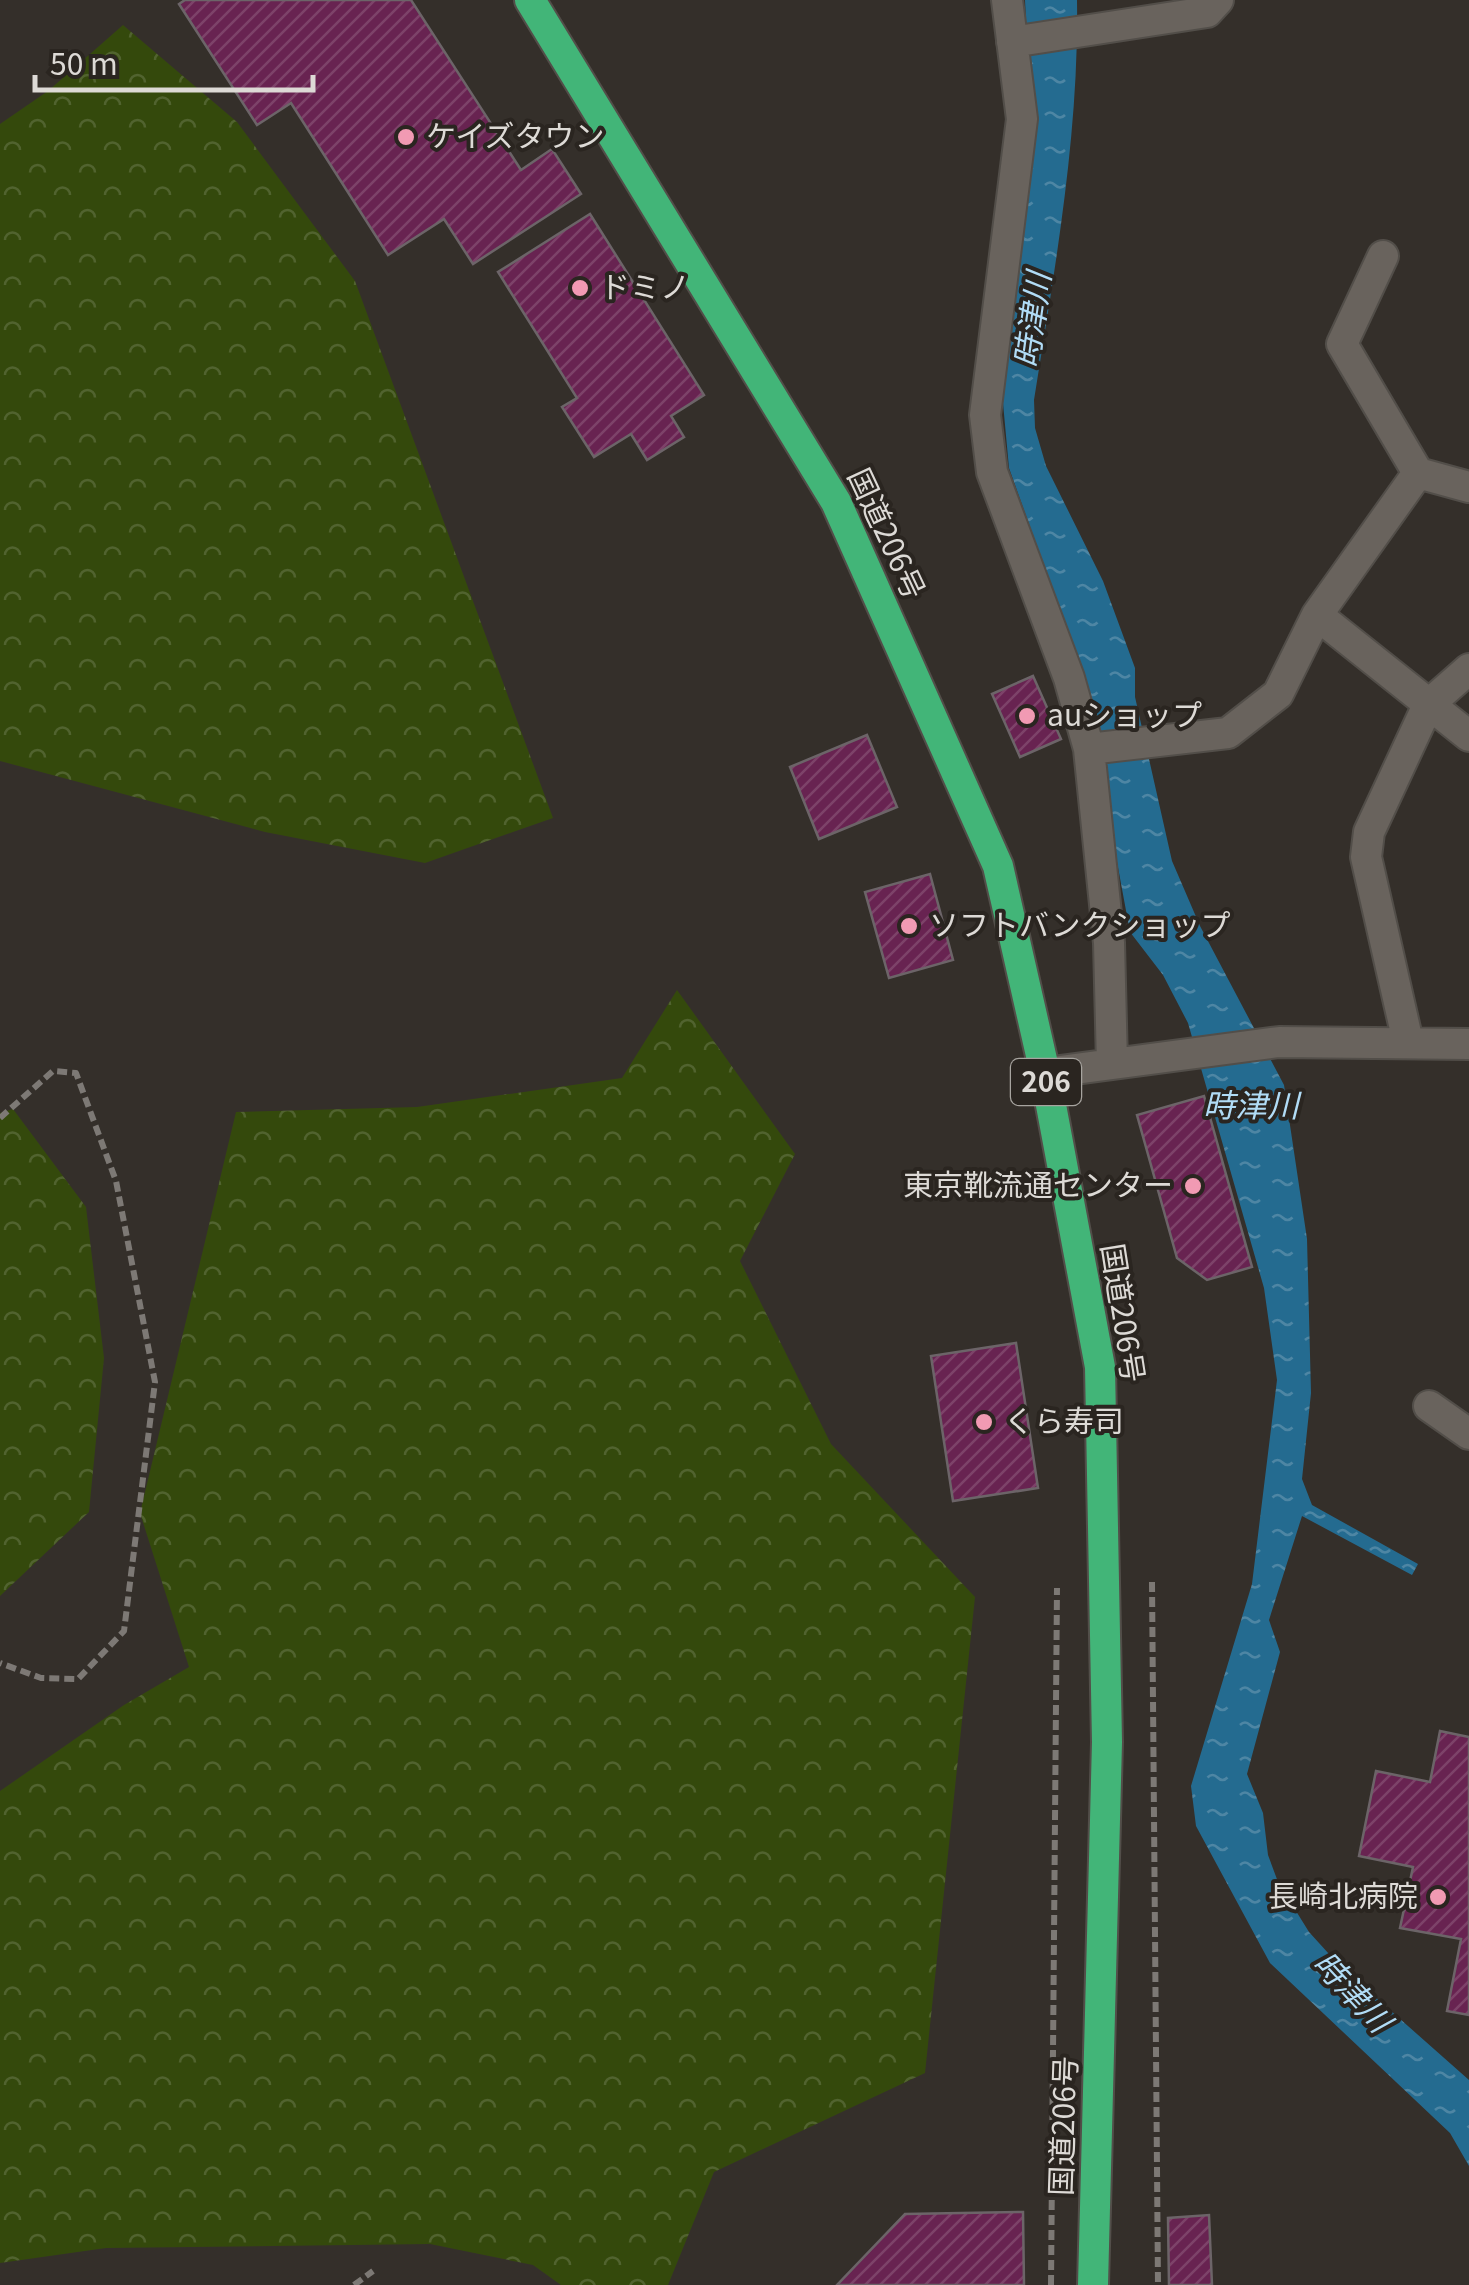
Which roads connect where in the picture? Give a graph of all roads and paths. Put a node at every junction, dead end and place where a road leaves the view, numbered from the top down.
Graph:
1 (530, 0) edge
2 (1007, 0) edge
3 (1218, 0) edge
4 (1018, 42) junction
5 (1384, 256) dead end
6 (1418, 473) junction
7 (1469, 487) edge
8 (1317, 615) junction
9 (1469, 670) edge
10 (1428, 705) junction
11 (1469, 736) edge
12 (1088, 749) junction
13 (1408, 1042) junction
14 (1469, 1044) edge
15 (1112, 1064) junction
16 (1045, 1073) junction
17 (0, 1118) edge
18 (1430, 1406) dead end
19 (1469, 1434) edge
20 (1152, 1582) dead end
21 (1057, 1588) dead end
22 (0, 1663) edge
23 (373, 2271) dead end
24 (354, 2285) edge
25 (1051, 2285) edge
26 (1093, 2285) edge
27 (1158, 2285) edge

1 - 16 highway, 国道206号 / 206
2 - 4 street
3 - 4 street
4 - 12 street
5 - 6 street
6 - 7 street
6 - 8 street
8 - 10 street
8 - 12 street
9 - 10 street
10 - 11 street
10 - 13 street
12 - 15 street
13 - 14 street
13 - 15 street
15 - 16 street
16 - 26 highway, 国道206号 / 206
17 - 22 path
18 - 19 street
20 - 27 path
21 - 25 path
23 - 24 path

